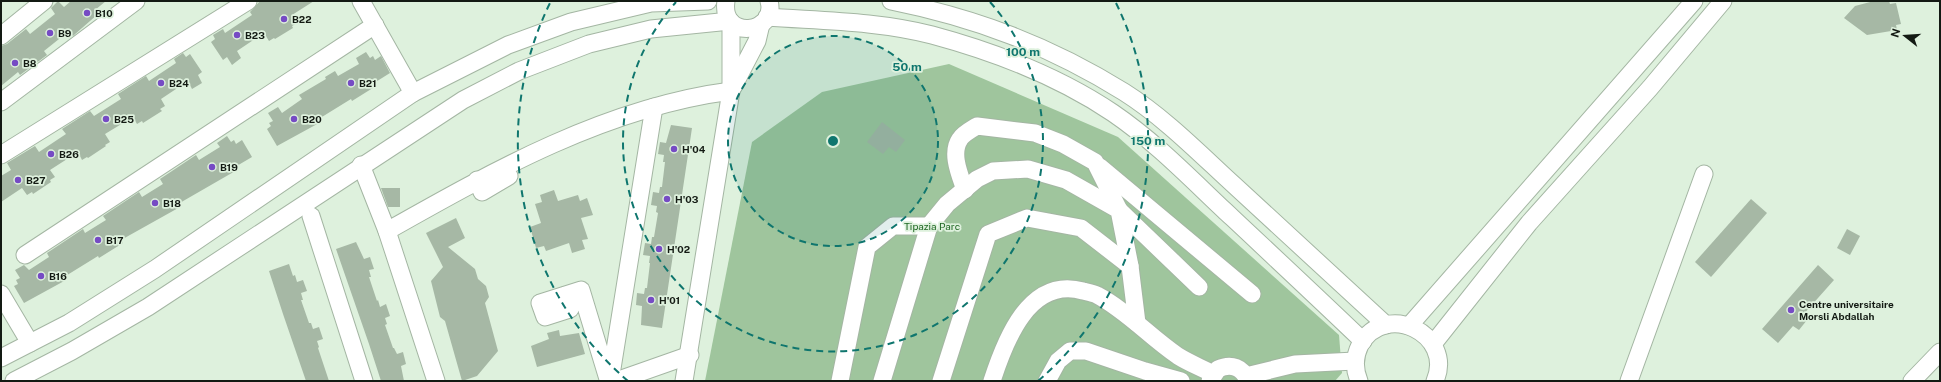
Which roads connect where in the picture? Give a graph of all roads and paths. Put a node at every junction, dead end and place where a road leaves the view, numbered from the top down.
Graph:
1 (44, 1) edge
2 (136, 1) edge
3 (248, 1) edge
4 (361, 1) edge
5 (708, 1) edge
6 (726, 1) edge
7 (892, 1) edge
8 (1694, 1) edge
9 (1723, 1) edge
10 (676, 2) edge
11 (766, 14) edge
12 (731, 22) junction
13 (375, 25) junction
14 (1, 36) edge
15 (731, 91) junction
16 (413, 93) junction
17 (1, 102) edge
18 (654, 107) junction
19 (1, 155) edge
20 (1095, 162) junction
21 (361, 165) junction
22 (1704, 174) dead end
23 (965, 190) junction
24 (1119, 210) junction
25 (311, 216) dead end
26 (929, 226) junction
27 (387, 231) junction
28 (25, 255) dead end
29 (1130, 266) junction
30 (1199, 287) dead end
31 (1, 294) edge
32 (1252, 294) dead end
33 (565, 295) dead end
34 (1137, 323) junction
35 (1386, 325) junction
36 (1409, 326) junction
37 (1363, 341) junction
38 (30, 343) junction
39 (1433, 344) junction
40 (1940, 352) edge
41 (690, 355) junction
42 (1, 358) edge
43 (1355, 361) junction
44 (1211, 378) edge
45 (1247, 379) edge
46 (14, 381) edge
47 (364, 381) edge
48 (436, 381) edge
49 (609, 381) edge
50 (616, 381) edge
51 (684, 381) edge
52 (840, 381) edge
53 (882, 381) edge
54 (941, 381) edge
55 (992, 381) edge
56 (1047, 381) edge
57 (1181, 381) edge
58 (1358, 381) edge
59 (1435, 381) edge
60 (1629, 381) edge
61 (1912, 381) edge

1 - 14 street
2 - 17 street
3 - 19 street
4 - 13 street
5 - 10 street
6 - 12 street
7 - 35 street
8 - 36 street
9 - 39 street
10 - 16 street
11 - 12 street
11 - 15 street
11 - 37 street
12 - 15 street
12 - 21 street
13 - 16 street
13 - 28 street
15 - 18 street
15 - 41 street
16 - 38 street
18 - 27 street
18 - 49 street
20 - 23 street
20 - 24 street
20 - 32 street
21 - 27 street
21 - 46 street
22 - 60 street
23 - 24 street
23 - 26 street
24 - 29 street
24 - 30 street
25 - 47 street
26 - 52 street
26 - 53 street
27 - 48 street
29 - 34 street
29 - 54 street
31 - 38 street
33 - 49 street
34 - 44 street
34 - 55 street
35 - 36 street
35 - 37 street
36 - 39 street
37 - 43 street
38 - 42 street
39 - 59 street
40 - 61 street
41 - 50 street
41 - 51 street
43 - 45 street
43 - 58 street
44 - 45 street
56 - 57 street

